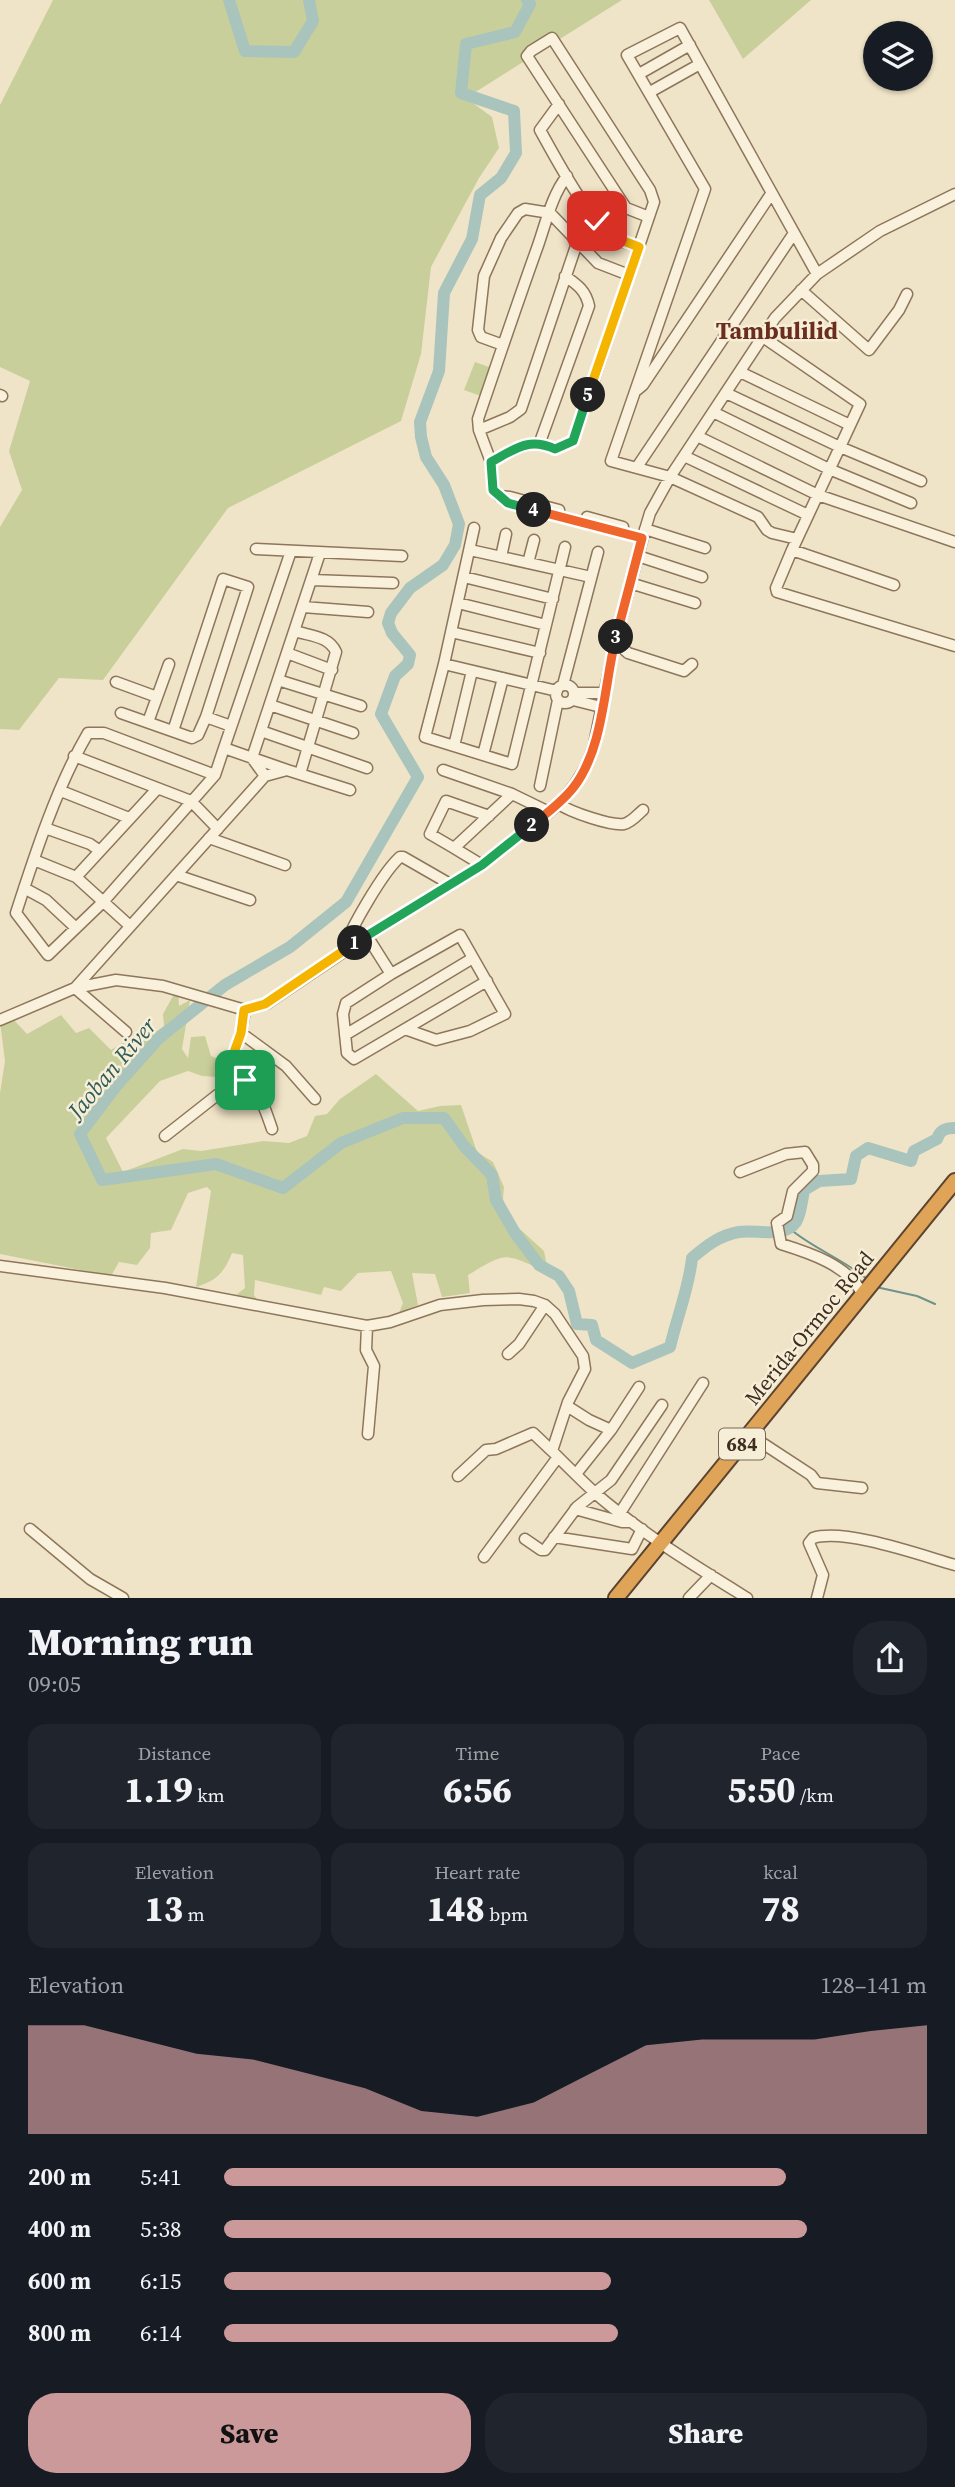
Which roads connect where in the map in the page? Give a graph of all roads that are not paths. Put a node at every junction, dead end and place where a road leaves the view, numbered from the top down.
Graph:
1 (690, 45) junction
2 (700, 64) junction
3 (639, 74) junction
4 (650, 92) junction
5 (559, 104) junction
6 (567, 176) junction
7 (771, 194) junction
8 (955, 194) edge
9 (550, 213) junction
10 (649, 217) junction
11 (794, 233) junction
12 (577, 243) junction
13 (639, 247) junction
14 (817, 274) junction
15 (629, 275) junction
16 (565, 276) junction
17 (801, 290) junction
18 (907, 294) dead end
19 (763, 337) junction
20 (503, 345) junction
21 (740, 372) junction
22 (726, 393) junction
23 (634, 394) junction
24 (713, 412) junction
25 (850, 425) junction
26 (480, 430) junction
27 (697, 436) junction
28 (540, 442) junction
29 (840, 447) junction
30 (684, 456) junction
31 (491, 462) junction
32 (637, 467) junction
33 (830, 469) junction
34 (670, 477) junction
35 (921, 481) dead end
36 (818, 495) junction
37 (911, 503) dead end
38 (808, 515) junction
39 (474, 528) dead end
40 (506, 534) dead end
41 (644, 534) junction
42 (797, 539) junction
43 (534, 540) dead end
44 (955, 542) edge
45 (565, 547) dead end
46 (256, 548) dead end
47 (705, 548) dead end
48 (470, 550) junction
49 (792, 550) junction
50 (291, 551) junction
51 (598, 552) dead end
52 (320, 553) junction
53 (402, 556) dead end
54 (638, 556) junction
55 (501, 557) junction
56 (528, 563) junction
57 (560, 570) junction
58 (702, 576) dead end
59 (464, 577) junction
60 (591, 578) junction
61 (312, 580) junction
62 (393, 583) dead end
63 (631, 583) junction
64 (894, 585) dead end
65 (553, 599) junction
66 (458, 603) junction
67 (695, 603) dead end
68 (303, 607) junction
69 (368, 612) dead end
70 (546, 625) junction
71 (295, 632) junction
72 (451, 632) junction
73 (615, 641) junction
74 (955, 646) edge
75 (287, 653) junction
76 (540, 653) junction
77 (169, 664) dead end
78 (444, 664) junction
79 (692, 664) dead end
80 (332, 670) junction
81 (472, 671) junction
82 (503, 678) junction
83 (278, 680) junction
84 (116, 682) dead end
85 (532, 684) junction
86 (559, 692) junction
87 (604, 693) junction
88 (325, 694) junction
89 (574, 696) junction
90 (157, 697) junction
91 (270, 705) junction
92 (361, 706) dead end
93 (601, 707) junction
94 (121, 713) dead end
95 (206, 717) junction
96 (316, 721) junction
97 (148, 722) junction
98 (231, 726) junction
99 (173, 731) junction
100 (261, 731) junction
101 (353, 733) dead end
102 (454, 746) junction
103 (224, 748) junction
104 (308, 748) junction
105 (483, 755) junction
106 (74, 756) junction
107 (252, 758) junction
108 (367, 768) dead end
109 (287, 770) junction
110 (443, 770) dead end
111 (300, 774) junction
112 (215, 775) junction
113 (265, 776) junction
114 (540, 786) dead end
115 (157, 789) junction
116 (350, 790) dead end
117 (61, 791) junction
118 (512, 794) junction
119 (191, 801) junction
120 (559, 804) junction
121 (643, 810) dead end
122 (549, 812) junction
123 (489, 816) junction
124 (129, 818) junction
125 (45, 828) junction
126 (218, 829) junction
127 (209, 838) junction
128 (454, 848) junction
129 (100, 850) junction
130 (34, 860) junction
131 (285, 865) dead end
132 (482, 865) junction
133 (176, 875) junction
134 (76, 877) junction
135 (450, 884) junction
136 (24, 888) junction
137 (250, 900) dead end
138 (103, 902) junction
139 (130, 926) junction
140 (76, 928) junction
141 (367, 936) junction
142 (343, 951) junction
143 (473, 958) junction
144 (390, 974) junction
145 (487, 981) junction
146 (75, 988) junction
147 (244, 1010) junction
148 (1, 1018) edge
149 (405, 1029) junction
150 (126, 1032) dead end
151 (241, 1033) junction
152 (345, 1035) junction
153 (227, 1072) junction
154 (315, 1099) dead end
155 (272, 1129) dead end
156 (165, 1136) dead end
157 (740, 1172) dead end
158 (955, 1181) edge
159 (0, 1266) edge
160 (868, 1287) junction
161 (545, 1305) junction
162 (367, 1326) junction
163 (508, 1354) dead end
164 (704, 1382) dead end
165 (639, 1387) dead end
166 (662, 1405) dead end
167 (567, 1406) junction
168 (611, 1430) junction
169 (368, 1434) dead end
170 (750, 1435) junction
171 (555, 1454) junction
172 (576, 1474) junction
173 (457, 1476) dead end
174 (862, 1488) dead end
175 (595, 1493) junction
176 (575, 1510) junction
177 (620, 1513) junction
178 (638, 1526) junction
179 (30, 1529) dead end
180 (554, 1537) junction
181 (525, 1539) dead end
182 (660, 1542) junction
183 (484, 1557) dead end
184 (955, 1565) edge
185 (711, 1575) junction
186 (741, 1596) edge
187 (123, 1598) edge
188 (615, 1598) edge
189 (689, 1598) edge
190 (817, 1598) edge

1 - 2 street
1 - 3 street
1 - 3 street
2 - 4 street
2 - 7 street
3 - 4 street
4 - 23 street
5 - 6 street
5 - 10 street
5 - 10 street
6 - 9 street
6 - 13 street
7 - 11 street
7 - 23 street
8 - 14 street
9 - 12 street
9 - 20 street
9 - 20 street
10 - 13 street
11 - 14 street
11 - 32 street
12 - 15 street
12 - 16 street
13 - 15 street
14 - 17 street
15 - 28 street
16 - 26 street
16 - 28 street
17 - 18 street
17 - 19 street
19 - 21 street
19 - 25 street
20 - 26 street
21 - 22 street
21 - 25 street
22 - 24 street
22 - 29 street
23 - 32 street
24 - 27 street
24 - 33 street
25 - 29 street
26 - 31 street
27 - 30 street
27 - 36 street
28 - 31 street
29 - 33 street
29 - 35 street
30 - 34 street
30 - 38 street
31 - 41 street
32 - 34 street
33 - 36 street
33 - 37 street
34 - 41 street
34 - 42 street
36 - 38 street
36 - 44 street
38 - 42 street
39 - 48 street
40 - 55 street
41 - 47 street
41 - 54 street
42 - 49 street
43 - 56 street
45 - 57 street
46 - 50 street
48 - 55 street
48 - 59 street
49 - 64 street
49 - 74 street
50 - 52 street
50 - 98 street
51 - 60 street
52 - 53 street
52 - 61 street
54 - 58 street
54 - 63 street
55 - 56 street
56 - 57 street
57 - 60 street
57 - 65 street
59 - 65 street
59 - 66 street
60 - 86 street
61 - 62 street
61 - 68 street
63 - 67 street
63 - 73 street
65 - 70 street
66 - 70 street
66 - 72 street
68 - 69 street
68 - 71 street
70 - 76 street
71 - 75 street
71 - 80 street
72 - 76 street
72 - 78 street
73 - 79 street
73 - 87 street
75 - 80 street
75 - 83 street
76 - 85 street
77 - 90 street
78 - 81 street
78 - 102 street
80 - 88 street
81 - 82 street
81 - 102 street
82 - 85 street
82 - 105 street
83 - 88 street
83 - 91 street
84 - 90 street
85 - 86 street
85 - 105 street
86 - 89 street
86 - 89 street
86 - 114 street
87 - 89 street
87 - 93 street
88 - 92 street
88 - 96 street
89 - 93 street
90 - 97 street
91 - 96 street
91 - 100 street
93 - 120 street
94 - 97 street
95 - 98 street
95 - 99 street
95 - 99 street
96 - 101 street
96 - 104 street
97 - 99 street
98 - 103 street
100 - 104 street
100 - 107 street
102 - 105 street
103 - 107 street
103 - 112 street
104 - 108 street
104 - 111 street
106 - 112 street
106 - 115 street
106 - 117 street
107 - 109 street
107 - 113 street
109 - 111 street
109 - 113 street
110 - 118 street
111 - 116 street
112 - 119 street
113 - 126 street
115 - 119 street
115 - 124 street
117 - 124 street
117 - 125 street
118 - 122 street
118 - 123 street
119 - 126 street
119 - 138 street
120 - 121 street
120 - 122 street
122 - 132 street
123 - 128 street
123 - 128 street
124 - 129 street
125 - 129 street
125 - 130 street
126 - 127 street
127 - 131 street
127 - 133 street
128 - 132 street
129 - 134 street
130 - 134 street
130 - 136 street
132 - 135 street
133 - 137 street
133 - 139 street
134 - 138 street
135 - 141 street
135 - 142 street
136 - 140 street
136 - 140 street
138 - 139 street
138 - 140 street
139 - 146 street
141 - 142 street
141 - 144 street
142 - 147 street
143 - 144 street
143 - 145 street
143 - 152 street
144 - 152 street
145 - 149 street
145 - 149 street
146 - 147 street
146 - 148 street
146 - 150 street
147 - 151 street
149 - 152 street
151 - 153 street
151 - 154 street
153 - 155 street
153 - 156 street
157 - 160 street
158 - 160 highway, Merida-Ormoc Road / 684
159 - 162 street
160 - 170 highway, Merida-Ormoc Road / 684
161 - 162 street
161 - 163 street
161 - 167 street
162 - 169 street
164 - 177 street
165 - 168 street
166 - 175 street
167 - 168 street
167 - 171 street
168 - 172 street
170 - 174 street
170 - 182 highway, Merida-Ormoc Road / 684
171 - 172 street
171 - 173 street
171 - 183 street
172 - 175 street
175 - 176 street
175 - 177 street
176 - 178 street
176 - 180 street
177 - 178 street
178 - 180 street
178 - 182 street
179 - 187 street
180 - 181 street
182 - 185 street
182 - 188 highway, Merida-Ormoc Road / 684
184 - 190 street
185 - 186 street
185 - 189 street

